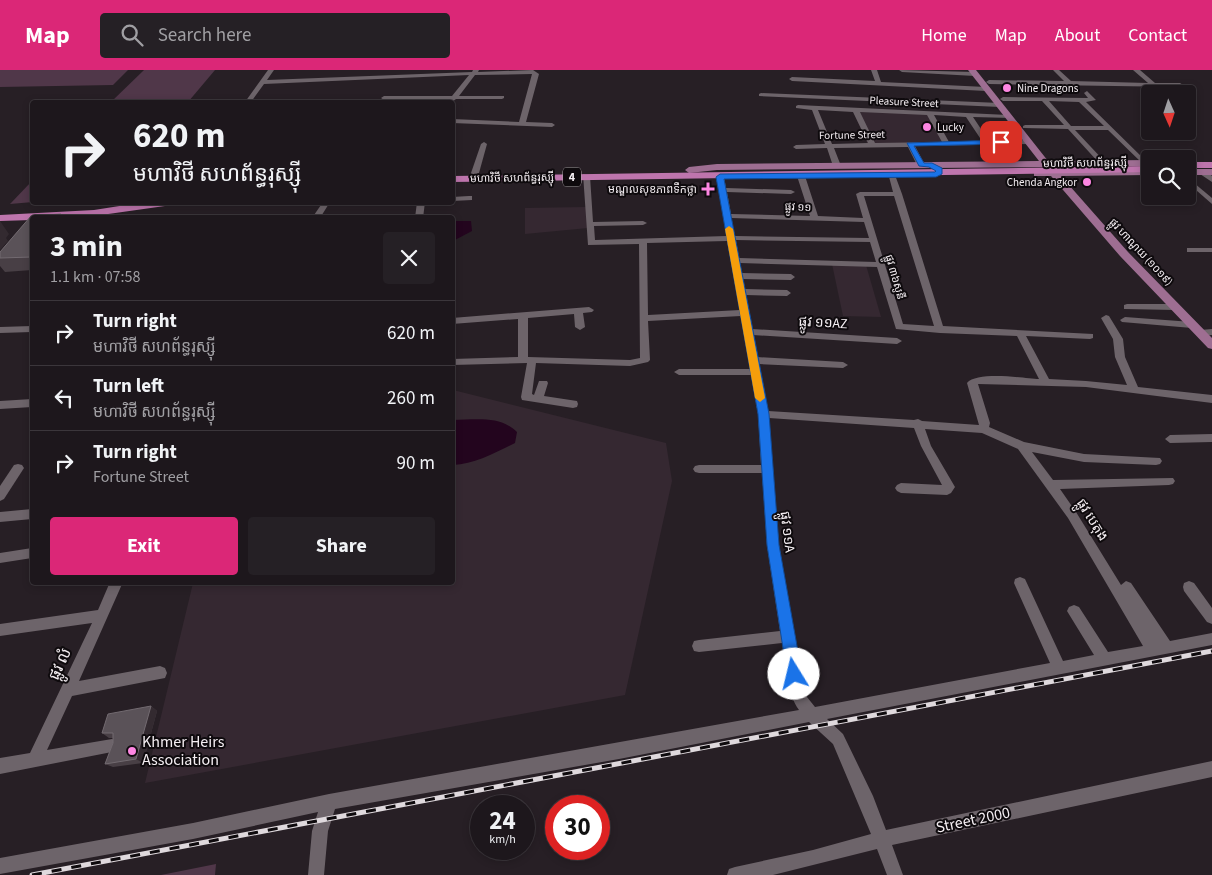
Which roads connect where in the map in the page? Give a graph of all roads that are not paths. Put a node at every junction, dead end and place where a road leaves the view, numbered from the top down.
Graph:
1 (271, 70) edge
2 (350, 70) edge
3 (427, 70) edge
4 (790, 70) edge
5 (874, 70) edge
6 (902, 70) edge
7 (1056, 70) edge
8 (1136, 70) edge
9 (475, 71) edge
10 (975, 71) edge
11 (504, 72) junction
12 (435, 74) junction
13 (420, 75) junction
14 (792, 79) junction
15 (349, 80) junction
16 (263, 82) junction
17 (435, 82) dead end
18 (504, 82) dead end
19 (878, 83) junction
20 (1070, 84) junction
21 (1154, 85) joint
22 (988, 86) junction
23 (434, 90) dead end
24 (1087, 93) dead end
25 (761, 95) dead end
26 (795, 96) junction
27 (441, 97) junction
28 (485, 97) junction
29 (502, 97) dead end
30 (384, 98) dead end
31 (250, 100) edge
32 (452, 100) edge
33 (1044, 100) junction
34 (1082, 101) junction
35 (1001, 102) junction
36 (484, 105) dead end
37 (798, 107) dead end
38 (814, 108) junction
39 (855, 109) junction
40 (929, 113) junction
41 (968, 115) junction
42 (1008, 117) junction
43 (455, 121) edge
44 (522, 123) junction
45 (552, 125) dead end
46 (1025, 127) junction
47 (1070, 128) junction
48 (1110, 128) junction
49 (1028, 142) junction
50 (987, 143) junction
51 (484, 144) dead end
52 (910, 144) junction
53 (947, 144) junction
54 (872, 145) junction
55 (828, 146) junction
56 (796, 147) dead end
57 (1141, 159) edge
58 (1102, 163) junction
59 (926, 165) junction
60 (837, 166) junction
61 (1141, 166) edge
62 (1141, 167) edge
63 (1141, 167) edge
64 (1196, 167) edge
65 (1054, 168) junction
66 (1210, 168) edge
67 (690, 172) junction
68 (804, 172) junction
69 (475, 173) junction
70 (455, 174) edge
71 (936, 174) junction
72 (890, 175) junction
73 (586, 176) junction
74 (720, 177) junction
75 (455, 178) edge
76 (1212, 180) edge
77 (1196, 187) edge
78 (723, 190) junction
79 (791, 192) dead end
80 (898, 194) junction
81 (469, 198) dead end
82 (455, 199) edge
83 (1212, 202) edge
84 (117, 205) edge
85 (154, 205) edge
86 (0, 212) edge
87 (42, 215) edge
88 (30, 216) edge
89 (727, 216) junction
90 (0, 218) edge
91 (815, 219) junction
92 (867, 220) junction
93 (643, 223) dead end
94 (590, 224) junction
95 (731, 238) junction
96 (873, 240) junction
97 (643, 242) junction
98 (1190, 250) dead end
99 (1212, 250) edge
100 (736, 260) junction
101 (880, 265) junction
102 (738, 276) junction
103 (791, 277) dead end
104 (741, 292) junction
105 (787, 293) dead end
106 (1127, 307) dead end
107 (1175, 307) junction
108 (589, 310) dead end
109 (578, 311) junction
110 (744, 313) junction
111 (523, 315) junction
112 (643, 318) junction
113 (1106, 318) dead end
114 (1125, 320) dead end
115 (455, 321) edge
116 (580, 327) dead end
117 (30, 329) edge
118 (1196, 329) junction
119 (0, 330) edge
120 (940, 330) junction
121 (748, 332) junction
122 (1212, 332) edge
123 (1020, 333) junction
124 (1090, 336) dead end
125 (897, 341) dead end
126 (1212, 345) edge
127 (528, 360) junction
128 (455, 362) edge
129 (844, 365) dead end
130 (754, 366) junction
131 (679, 372) dead end
132 (543, 383) dead end
133 (1046, 383) junction
134 (1134, 390) junction
135 (538, 399) junction
136 (1212, 399) edge
137 (30, 403) edge
138 (573, 404) dead end
139 (0, 405) edge
140 (763, 414) junction
141 (918, 423) junction
142 (983, 429) junction
143 (1212, 438) edge
144 (1170, 439) dead end
145 (1022, 446) junction
146 (1156, 461) dead end
147 (18, 468) dead end
148 (768, 468) junction
149 (699, 469) dead end
150 (1169, 481) dead end
151 (1052, 484) junction
152 (901, 488) dead end
153 (0, 496) edge
154 (30, 514) edge
155 (0, 517) edge
156 (30, 554) edge
157 (0, 558) edge
158 (1020, 583) dead end
159 (116, 585) edge
160 (1126, 587) dead end
161 (1189, 587) dead end
162 (1074, 610) dead end
163 (102, 615) junction
164 (1212, 618) edge
165 (0, 630) edge
166 (788, 636) junction
167 (1212, 638) edge
168 (699, 646) dead end
169 (1160, 648) junction
170 (1105, 659) junction
171 (1059, 667) junction
172 (160, 673) dead end
173 (67, 690) junction
174 (811, 714) junction
175 (112, 746) edge
176 (35, 760) junction
177 (0, 766) edge
178 (1212, 769) edge
179 (329, 802) junction
180 (882, 839) junction
181 (0, 866) edge
182 (316, 875) edge
183 (735, 875) edge
184 (895, 875) edge

1 - 16 street
2 - 15 street
3 - 13 street
4 - 14 street
5 - 19 street
6 - 10 street
7 - 20 street
8 - 21 street
9 - 11 street
9 - 12 street
9 - 32 street
10 - 22 main road
11 - 18 street
11 - 44 street
12 - 13 street
12 - 17 street
13 - 15 street
14 - 19 street
14 - 26 street
15 - 16 street
16 - 31 street
19 - 22 street
20 - 21 street
20 - 22 street
22 - 35 main road
23 - 27 street
24 - 34 street
25 - 26 street
26 - 35 street
27 - 30 street
27 - 32 street
28 - 29 street
28 - 32 street
28 - 36 street
33 - 34 street
33 - 35 street
33 - 47 street
34 - 48 street
35 - 42 main road
35 - 46 main road
37 - 38 street, Pleasure Street
38 - 39 street, Pleasure Street
38 - 55 street
39 - 40 street, Pleasure Street
39 - 54 street
40 - 41 street, Pleasure Street
40 - 53 street
41 - 42 street, Pleasure Street
41 - 50 street
42 - 49 main road
43 - 44 street
44 - 45 street
46 - 47 street
46 - 65 main road
47 - 48 street
47 - 58 street
48 - 57 street
49 - 50 street, Fortune Street
49 - 65 main road
50 - 53 street, Fortune Street
51 - 69 street
52 - 53 street, Fortune Street
52 - 54 street, Fortune Street
52 - 59 street
54 - 55 street, Fortune Street
55 - 56 street, Fortune Street
55 - 60 street
58 - 61 main road, មហាវិថី សហព័ន្ធរុស្ស៊ី
58 - 65 main road, មហាវិថី សហព័ន្ធរុស្ស៊ី
59 - 60 main road, មហាវិថី សហព័ន្ធរុស្ស៊ី
59 - 65 main road, មហាវិថី សហព័ន្ធរុស្ស៊ី
59 - 71 main road
60 - 67 main road, មហាវិថី សហព័ន្ធរុស្ស៊ី
62 - 65 main road, មហាវិថី សហព័ន្ធរុស្ស៊ី
63 - 68 highway, 4
64 - 66 highway
65 - 71 main road, មហាវិថី សហព័ន្ធរុស្ស៊ី
65 - 107 main road, ផ្លូវ ហាណូយ (១០១៩)
65 - 122 main road, ផ្លូវ ហាណូយ (១០១៩)
66 - 76 street
67 - 68 highway, មហាវិថី សហព័ន្ធរុស្ស៊ី / 4
67 - 69 highway, មហាវិថី សហព័ន្ធរុស្ស៊ី / 4
67 - 73 highway, មហាវិថី សហព័ន្ធរុស្ស៊ី / 4
67 - 74 main road, មហាវិថី សហព័ន្ធរុស្ស៊ី
68 - 72 main road, មហាវិថី សហព័ន្ធរុស្ស៊ី
68 - 74 main road, មហាវិថី សហព័ន្ធរុស្ស៊ី
68 - 91 street
69 - 70 highway, មហាវិថី សហព័ន្ធរុស្ស៊ី / 4
71 - 72 main road, មហាវិថី សហព័ន្ធរុស្ស៊ី
72 - 80 street, ផ្លូវ ៣៦សូនី
73 - 75 highway, មហាវិថី សហព័ន្ធរុស្ស៊ី / 4
73 - 94 street
74 - 78 street, ផ្លូវ ១១A
77 - 83 street
78 - 79 street
78 - 89 street, ផ្លូវ ១១A
80 - 92 street, ផ្លូវ ៣៦សូនី
80 - 120 street, ផ្លូវ ៣៦សូនី
81 - 82 street
84 - 87 highway
85 - 87 highway
86 - 87 highway
88 - 90 highway
89 - 91 street, ផ្លូវ ១១
89 - 95 street, ផ្លូវ ១១A
91 - 92 street, ផ្លូវ ១១
92 - 96 street, ផ្លូវ ៣៦សូនី
93 - 94 street
94 - 97 street
95 - 96 street
95 - 97 street
95 - 100 street, ផ្លូវ ១១A
96 - 101 street, ផ្លូវ ៣៦សូនី
97 - 112 street
98 - 99 street
100 - 101 street
100 - 102 street, ផ្លូវ ១១A
101 - 120 street, ផ្លូវ ៣៦សូនី
102 - 103 street
102 - 104 street, ផ្លូវ ១១A
104 - 105 street
104 - 110 street, ផ្លូវ ១១A
106 - 107 street
107 - 118 main road, ផ្លូវ ហាណូយ (១០១៩)
108 - 109 street
109 - 111 street
109 - 116 street
110 - 112 street
110 - 121 street, ផ្លូវ ១១A
111 - 115 street
111 - 127 street
112 - 127 street
113 - 134 street
114 - 118 street
117 - 119 street
118 - 122 street
118 - 126 main road, ផ្លូវ ហាណូយ (១០១៩)
120 - 123 street, ផ្លូវ ៣៦សូនី
121 - 125 street, ផ្លូវ ១១AZ
121 - 130 street, ផ្លូវ ១១A
123 - 124 street, ផ្លូវ ៣៦សូនី
123 - 133 street
127 - 128 street
127 - 135 street
129 - 130 street
130 - 131 street
130 - 140 street, ផ្លូវ ១១A
132 - 135 street
133 - 134 street
133 - 142 street
134 - 136 street
135 - 138 street
137 - 139 street
140 - 141 street, ផ្លូវ បេតុង
140 - 148 street, ផ្លូវ ១១A
141 - 142 street, ផ្លូវ បេតុង
141 - 152 street
142 - 145 street, ផ្លូវ បេតុង
143 - 144 street
145 - 146 street
145 - 151 street, ផ្លូវ បេតុង
147 - 153 street
148 - 149 street
148 - 166 street, ផ្លូវ ១១A
150 - 151 street
151 - 169 street, ផ្លូវ បេតុង
154 - 155 street
156 - 157 street
158 - 171 street
159 - 163 street, ផ្លូវ លំ
160 - 169 street
161 - 164 street
162 - 170 street
163 - 165 street
163 - 173 street, ផ្លូវ លំ
166 - 168 street
166 - 174 street, ផ្លូវ ១១A
167 - 169 street
169 - 170 street
170 - 171 street
171 - 174 street
172 - 173 street
173 - 176 street, ផ្លូវ លំ
174 - 179 street
174 - 180 street, ផ្លូវ ១១A
175 - 176 street
176 - 177 street
178 - 180 street, Street 2000
179 - 181 street
179 - 182 street
180 - 183 street, Street 2000
180 - 184 street, ផ្លូវ ១១A

